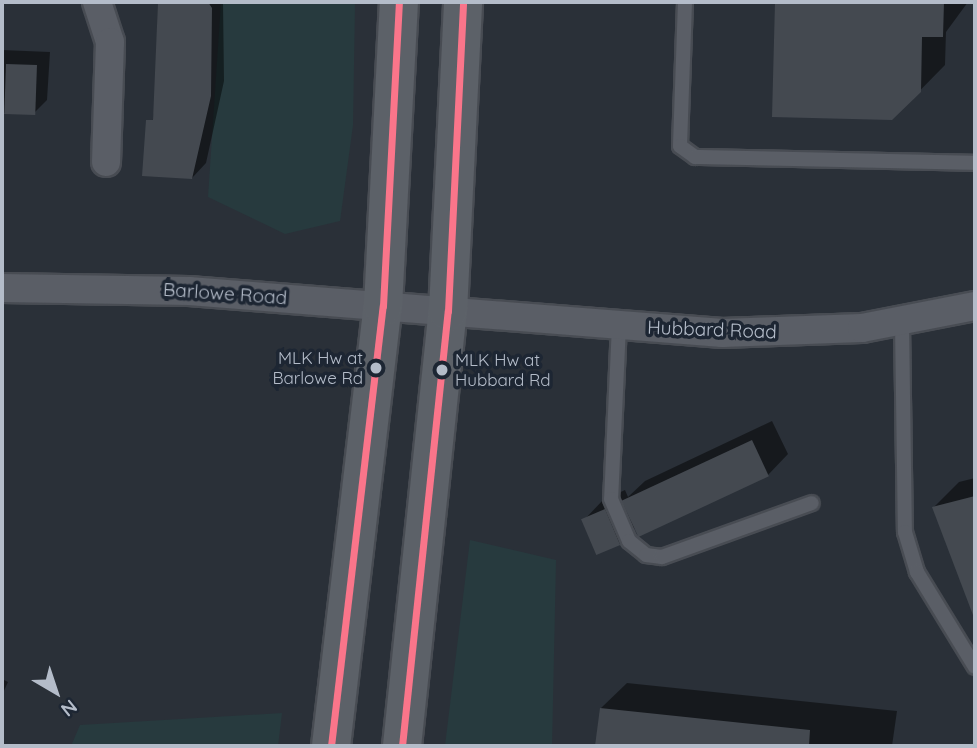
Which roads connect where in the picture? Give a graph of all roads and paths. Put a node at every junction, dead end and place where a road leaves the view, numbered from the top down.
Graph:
1 (97, 2) edge
2 (399, 2) edge
3 (463, 2) edge
4 (685, 2) edge
5 (106, 162) dead end
6 (975, 163) edge
7 (2, 288) edge
8 (383, 306) junction
9 (975, 306) edge
10 (448, 311) junction
11 (902, 323) junction
12 (619, 326) junction
13 (812, 503) dead end
14 (975, 667) edge
15 (331, 746) edge
16 (402, 746) edge

1 - 5 street
2 - 8 main road
3 - 10 main road
4 - 6 lane
7 - 8 street, Barlowe Road
8 - 10 street, Barlowe Road
8 - 15 main road
9 - 11 street, Hubbard Road
10 - 12 street, Hubbard Road
10 - 16 main road
11 - 12 street, Hubbard Road
11 - 14 lane
12 - 13 lane

